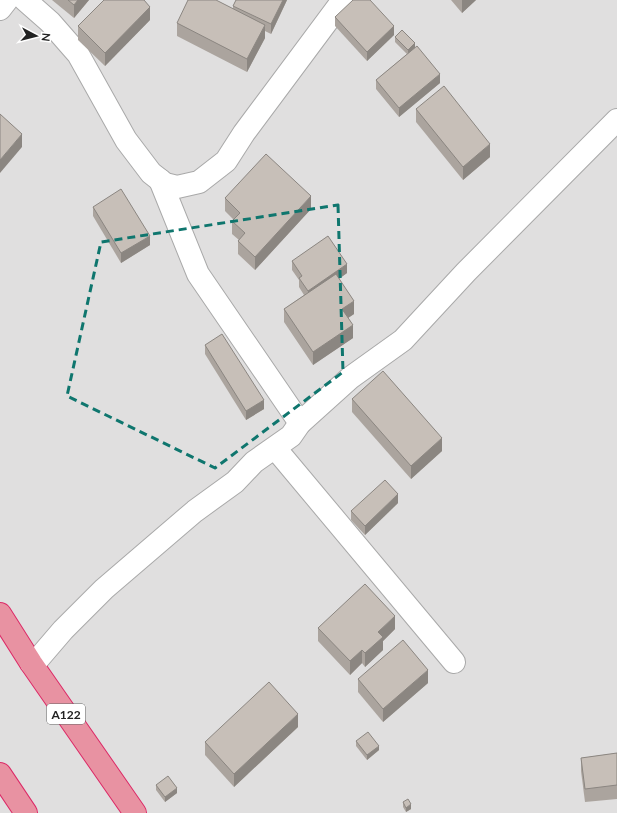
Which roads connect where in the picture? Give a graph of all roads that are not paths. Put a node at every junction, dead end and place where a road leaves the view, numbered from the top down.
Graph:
1 (7, 0) edge
2 (25, 0) edge
3 (343, 0) edge
4 (0, 9) edge
5 (617, 120) edge
6 (160, 180) junction
7 (300, 423) junction
8 (274, 448) junction
9 (0, 614) edge
10 (454, 662) dead end
11 (31, 663) junction
12 (0, 774) edge
13 (26, 813) edge
14 (135, 813) edge

1 - 4 street
2 - 6 street
3 - 6 street
5 - 7 street
6 - 7 street
7 - 8 street
8 - 10 street
8 - 11 street
9 - 11 highway, A122
11 - 14 highway, A122
12 - 13 highway

